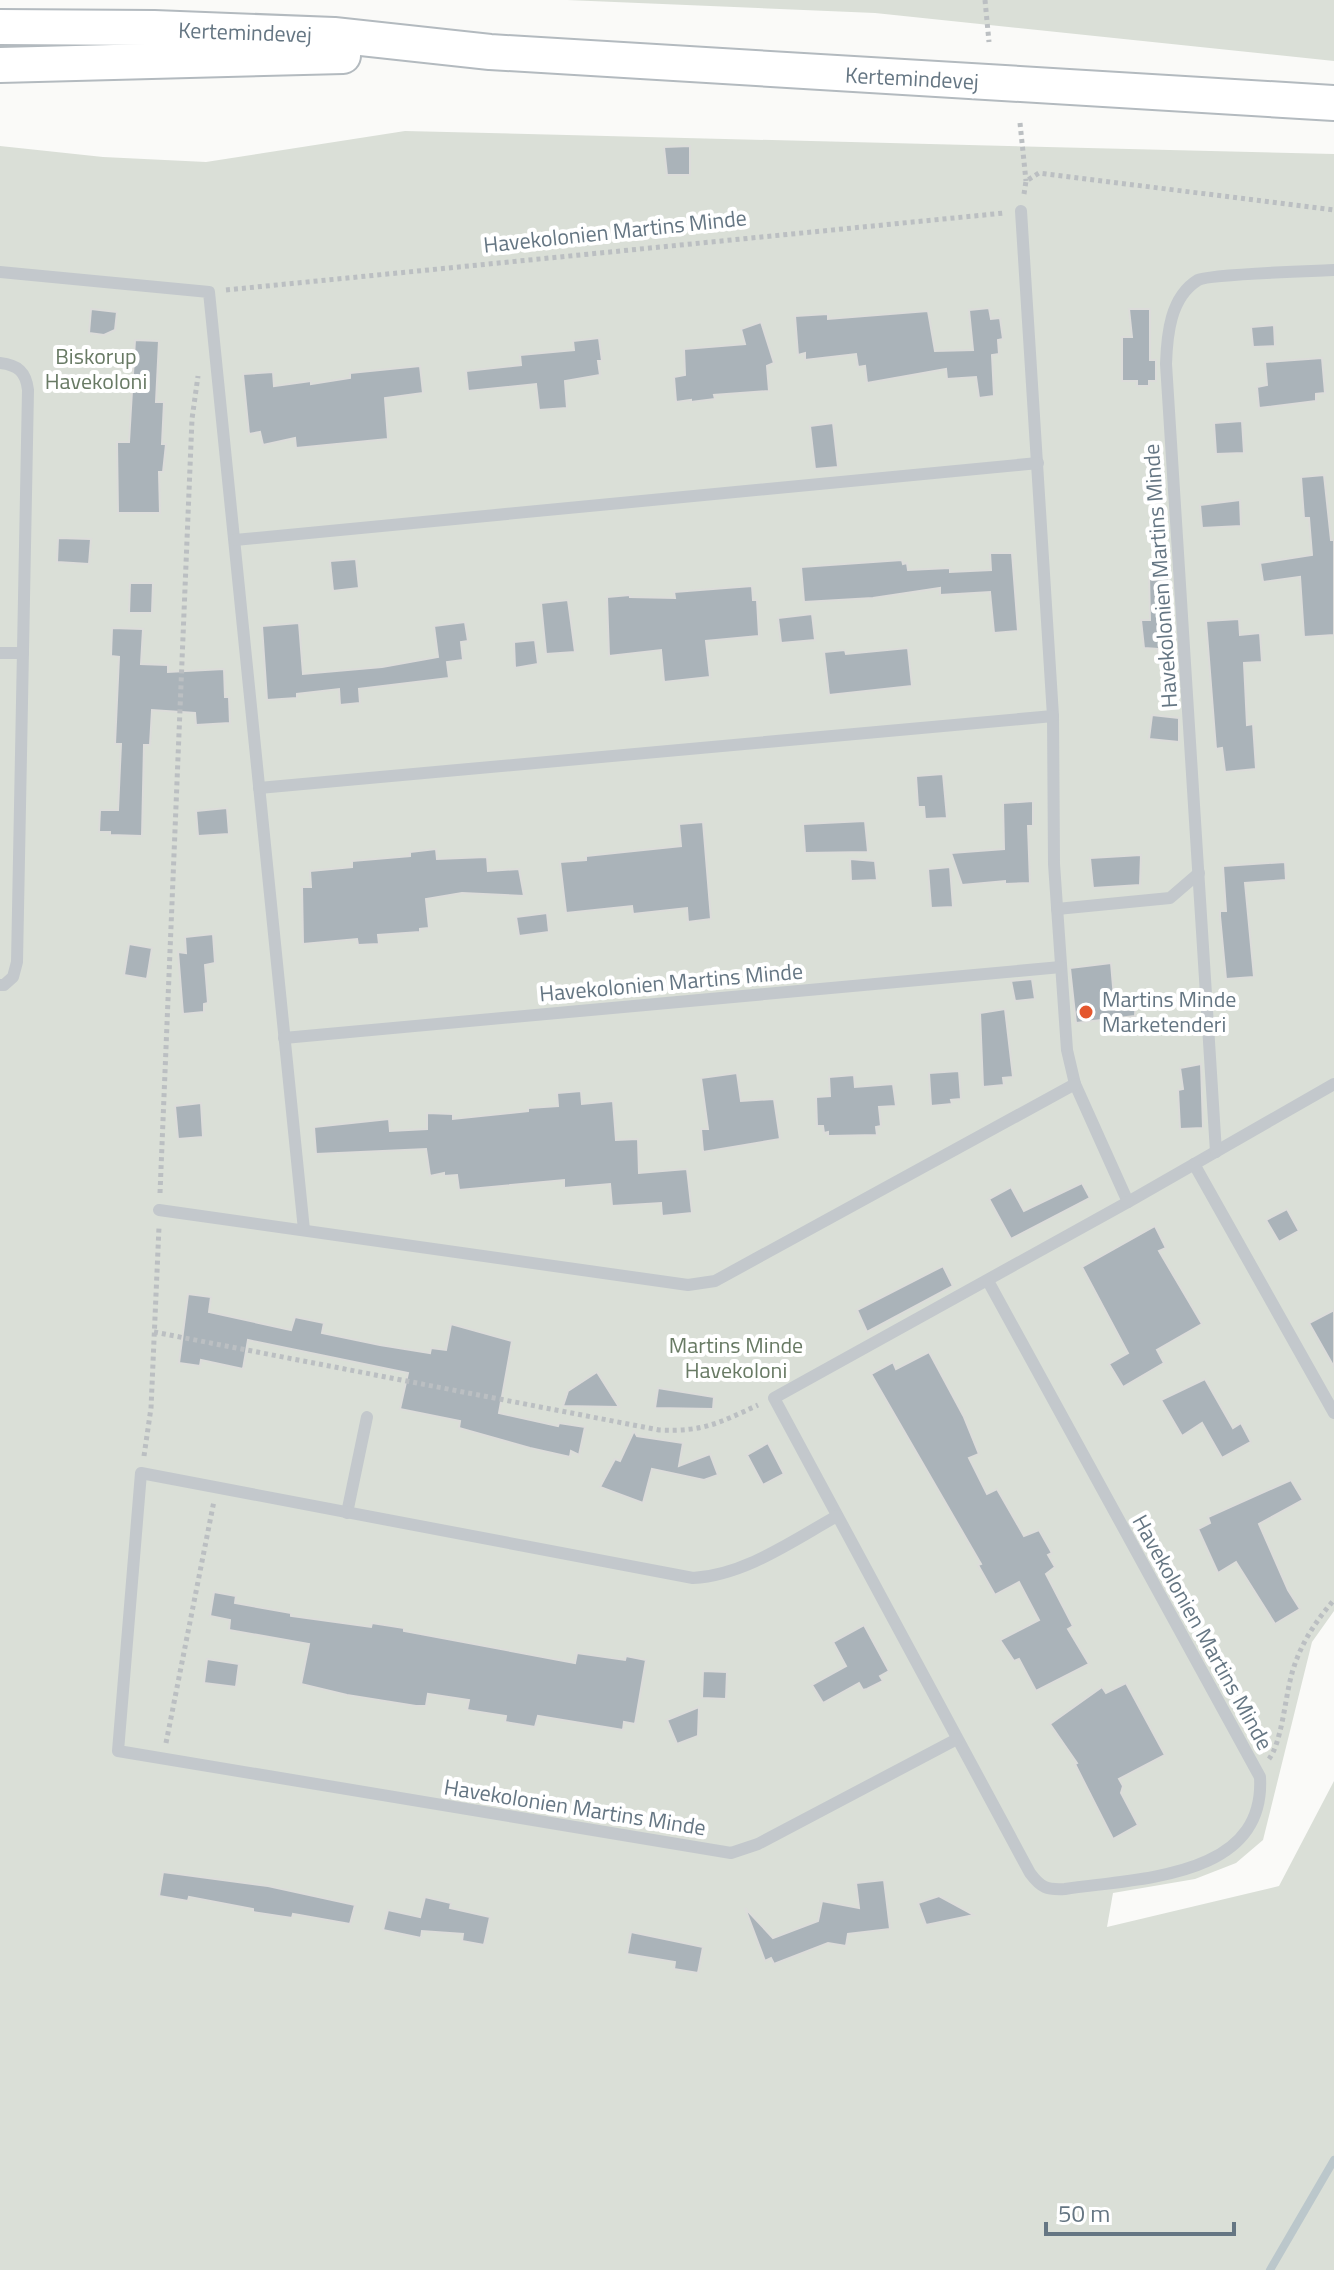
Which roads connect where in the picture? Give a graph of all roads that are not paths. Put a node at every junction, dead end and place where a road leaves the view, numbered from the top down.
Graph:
1 (0, 27) edge
2 (490, 52) junction
3 (0, 65) edge
4 (1334, 103) edge
5 (1021, 211) road end
6 (1334, 270) edge
7 (0, 272) edge
8 (0, 363) edge
9 (1038, 463) junction
10 (235, 540) junction
11 (0, 653) edge
12 (23, 653) junction
13 (1053, 716) junction
14 (259, 788) junction
15 (1199, 873) junction
16 (1057, 909) junction
17 (1061, 967) junction
18 (0, 985) edge
19 (284, 1038) junction
20 (1075, 1084) junction
21 (1334, 1084) edge
22 (1216, 1152) junction
23 (1194, 1164) junction
24 (1128, 1202) junction
25 (159, 1210) road end
26 (304, 1230) junction
27 (988, 1281) junction
28 (1334, 1413) edge
29 (367, 1417) dead end
30 (347, 1513) junction
31 (837, 1516) junction
32 (957, 1739) junction

1 - 2 main road, Kertemindevej
2 - 3 main road, Kertemindevej
2 - 4 main road, Kertemindevej
5 - 9 lane
6 - 15 lane, Havekolonien Martins Minde
7 - 10 lane
8 - 12 lane
9 - 10 lane
9 - 13 lane
10 - 14 lane
11 - 12 lane
12 - 18 lane
13 - 14 lane
13 - 16 lane
14 - 19 lane
15 - 16 lane
15 - 22 lane, Havekolonien Martins Minde
16 - 17 lane
17 - 19 lane, Havekolonien Martins Minde
17 - 20 lane
19 - 26 lane
20 - 24 lane
20 - 26 lane
21 - 22 lane
22 - 23 lane
23 - 24 lane
23 - 28 lane
24 - 27 lane
25 - 26 lane
27 - 31 lane, Havekolonien Martins Minde
27 - 32 lane, Havekolonien Martins Minde
29 - 30 lane
30 - 31 lane
30 - 32 lane, Havekolonien Martins Minde
31 - 32 lane, Havekolonien Martins Minde

